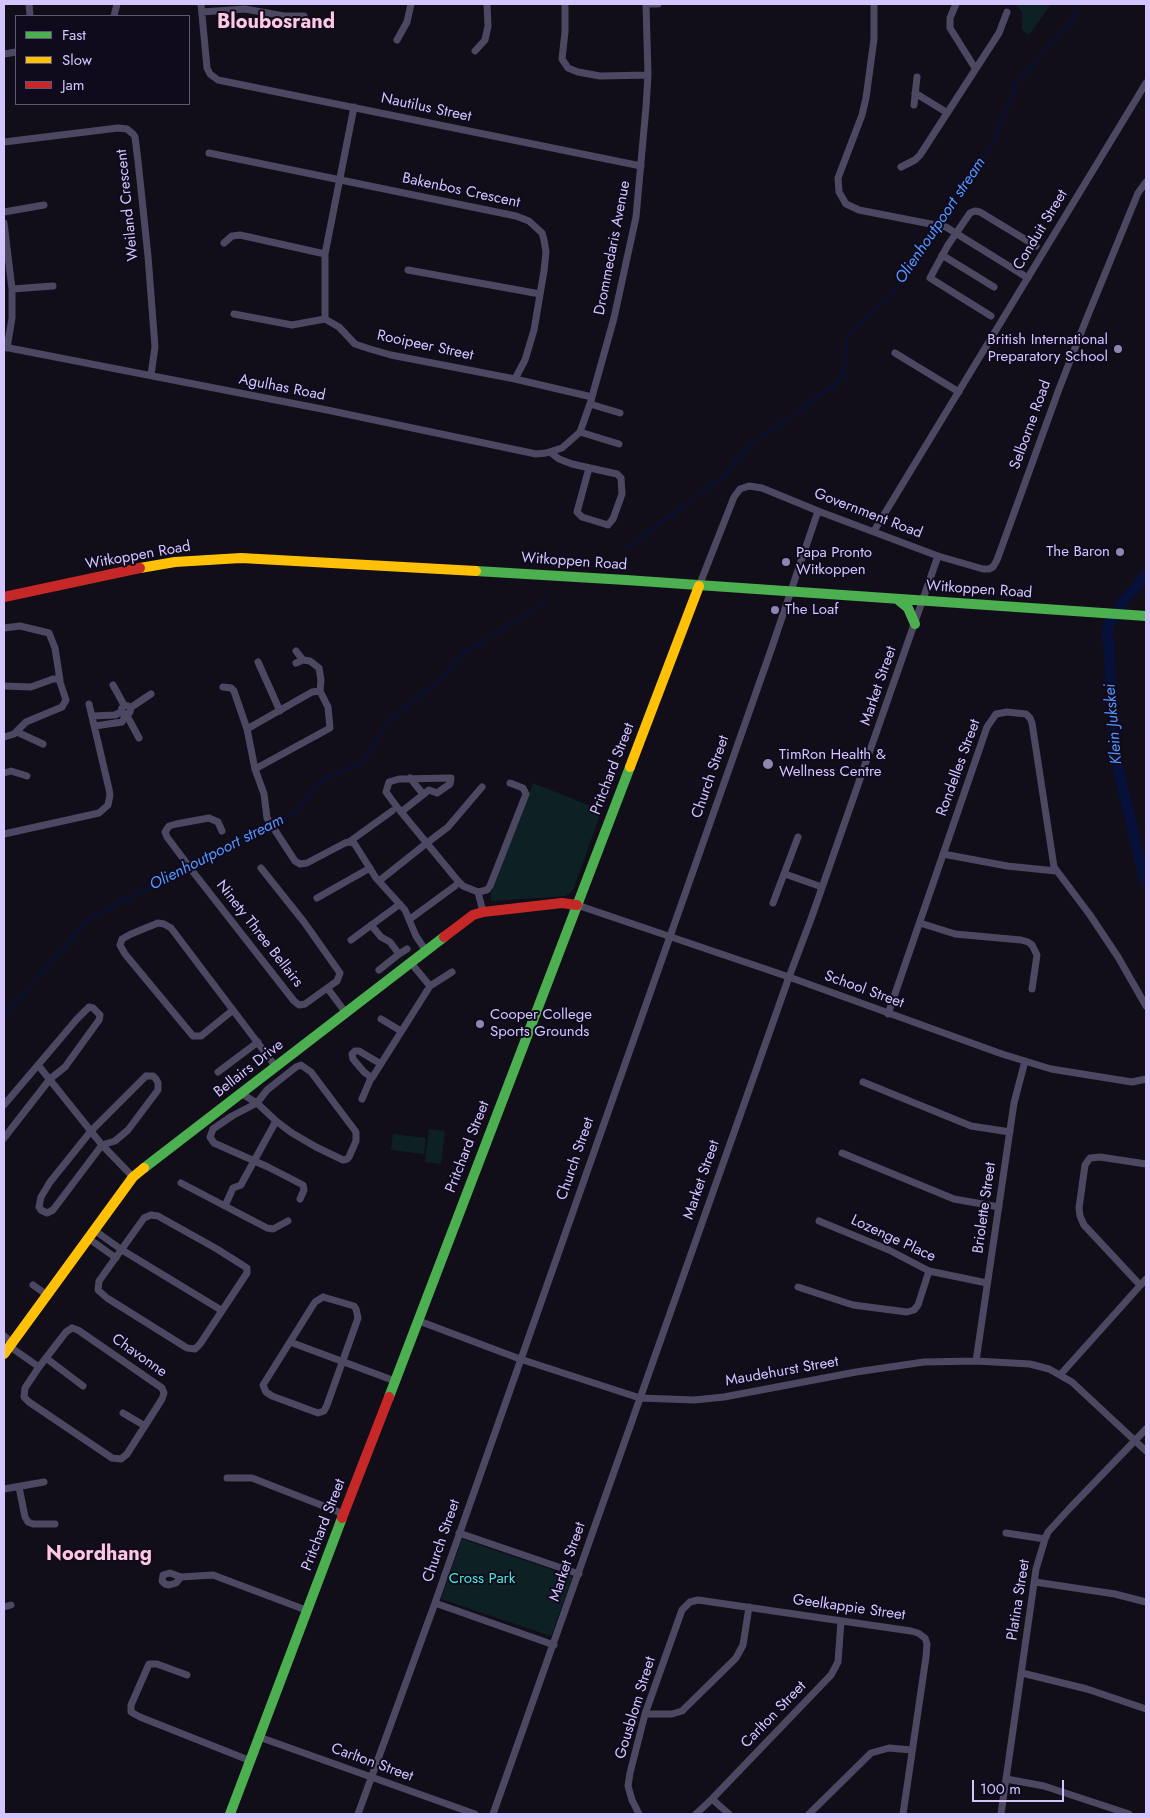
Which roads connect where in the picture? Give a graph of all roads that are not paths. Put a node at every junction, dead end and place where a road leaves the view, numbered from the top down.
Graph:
1 (411, 4) edge
2 (487, 4) edge
3 (565, 4) edge
4 (646, 4) edge
5 (658, 4) edge
6 (874, 4) edge
7 (956, 4) edge
8 (201, 8) edge
9 (1007, 12) dead end
10 (304, 16) dead end
11 (397, 40) dead end
12 (475, 51) dead end
13 (975, 68) junction
14 (648, 75) junction
15 (917, 77) dead end
16 (1146, 83) edge
17 (915, 93) junction
18 (914, 105) dead end
19 (354, 107) junction
20 (946, 112) junction
21 (4, 142) edge
22 (209, 153) dead end
23 (641, 166) junction
24 (901, 167) dead end
25 (341, 180) junction
26 (1146, 182) edge
27 (44, 205) dead end
28 (4, 212) edge
29 (4, 223) edge
30 (957, 232) junction
31 (4, 238) edge
32 (224, 243) dead end
33 (1036, 246) dead end
34 (326, 254) junction
35 (942, 255) junction
36 (408, 270) dead end
37 (1028, 278) junction
38 (53, 286) dead end
39 (994, 287) dead end
40 (12, 290) junction
41 (540, 294) junction
42 (234, 314) dead end
43 (991, 316) dead end
44 (325, 319) junction
45 (5, 347) edge
46 (895, 353) dead end
47 (150, 375) junction
48 (515, 378) junction
49 (959, 392) junction
50 (591, 401) junction
51 (620, 413) dead end
52 (580, 432) junction
53 (619, 444) dead end
54 (553, 451) junction
55 (589, 468) junction
56 (737, 492) joint
57 (818, 511) junction
58 (874, 532) junction
59 (938, 556) junction
60 (991, 568) joint
61 (699, 586) junction
62 (790, 592) junction
63 (4, 597) edge
64 (897, 599) junction
65 (923, 601) junction
66 (1146, 616) edge
67 (915, 624) junction
68 (4, 628) edge
69 (296, 650) dead end
70 (258, 662) dead end
71 (60, 680) junction
72 (113, 685) dead end
73 (4, 686) edge
74 (223, 687) dead end
75 (320, 691) junction
76 (151, 694) dead end
77 (89, 704) dead end
78 (125, 710) junction
79 (280, 711) junction
80 (92, 716) junction
81 (95, 726) junction
82 (247, 729) junction
83 (17, 732) junction
84 (4, 737) edge
85 (138, 738) dead end
86 (43, 744) dead end
87 (255, 769) junction
88 (4, 773) edge
89 (27, 776) dead end
90 (410, 778) junction
91 (510, 783) dead end
92 (482, 787) dead end
93 (423, 794) junction
94 (392, 811) dead end
95 (401, 812) junction
96 (222, 831) dead end
97 (4, 834) edge
98 (798, 837) dead end
99 (349, 842) junction
100 (425, 845) junction
101 (943, 854) junction
102 (261, 868) dead end
103 (370, 868) junction
104 (1056, 871) junction
105 (785, 874) junction
106 (379, 881) junction
107 (455, 886) dead end
108 (822, 887) junction
109 (478, 892) junction
110 (317, 898) dead end
111 (773, 903) dead end
112 (400, 904) junction
113 (577, 905) junction
114 (483, 912) junction
115 (410, 919) junction
116 (920, 923) junction
117 (371, 925) junction
118 (669, 937) junction
119 (351, 940) dead end
120 (406, 949) dead end
121 (426, 951) junction
122 (400, 954) junction
123 (410, 963) junction
124 (379, 970) dead end
125 (452, 972) dead end
126 (789, 977) junction
127 (430, 986) junction
128 (328, 989) junction
129 (1032, 989) dead end
130 (1146, 1006) edge
131 (233, 1010) junction
132 (346, 1013) junction
133 (888, 1014) junction
134 (380, 1018) dead end
135 (401, 1031) junction
136 (258, 1042) junction
137 (1025, 1061) junction
138 (381, 1064) junction
139 (38, 1065) junction
140 (276, 1067) junction
141 (218, 1072) dead end
142 (371, 1078) junction
143 (50, 1079) junction
144 (1146, 1079) edge
145 (863, 1082) dead end
146 (242, 1094) junction
147 (362, 1099) dead end
148 (257, 1103) junction
149 (4, 1105) edge
150 (276, 1121) junction
151 (92, 1131) junction
152 (1010, 1132) junction
153 (4, 1138) edge
154 (102, 1144) junction
155 (842, 1153) dead end
156 (254, 1161) junction
157 (1146, 1164) edge
158 (133, 1177) junction
159 (181, 1183) dead end
160 (300, 1198) dead end
161 (225, 1206) junction
162 (999, 1207) junction
163 (288, 1221) dead end
164 (818, 1221) dead end
165 (91, 1234) junction
166 (122, 1250) junction
167 (116, 1258) junction
168 (929, 1272) junction
169 (1146, 1278) edge
170 (988, 1283) junction
171 (33, 1284) dead end
172 (1140, 1285) junction
173 (798, 1287) dead end
174 (47, 1295) junction
175 (221, 1310) junction
176 (419, 1322) junction
177 (290, 1342) junction
178 (7, 1345) edge
179 (46, 1358) junction
180 (520, 1359) junction
181 (343, 1361) junction
182 (976, 1361) junction
183 (39, 1367) junction
184 (1061, 1374) junction
185 (395, 1381) junction
186 (84, 1386) dead end
187 (640, 1398) junction
188 (123, 1413) dead end
189 (145, 1426) junction
190 (1146, 1429) edge
191 (1135, 1440) junction
192 (1146, 1451) edge
193 (227, 1478) dead end
194 (44, 1482) dead end
195 (19, 1487) junction
196 (4, 1489) edge
197 (344, 1514) junction
198 (55, 1524) dead end
199 (459, 1533) junction
200 (1006, 1533) dead end
201 (1045, 1539) junction
202 (579, 1574) junction
203 (181, 1577) dead end
204 (1035, 1582) junction
205 (1146, 1602) edge
206 (435, 1603) junction
207 (749, 1607) junction
208 (306, 1610) junction
209 (682, 1610) joint
210 (841, 1621) junction
211 (554, 1644) junction
212 (1022, 1673) junction
213 (187, 1676) dead end
214 (1146, 1709) edge
215 (645, 1714) junction
216 (259, 1737) junction
217 (912, 1750) junction
218 (251, 1761) junction
219 (371, 1777) junction
220 (1006, 1780) junction
221 (712, 1799) junction
222 (230, 1814) edge
223 (358, 1814) edge
224 (475, 1814) edge
225 (493, 1814) edge
226 (638, 1814) edge
227 (696, 1814) edge
228 (729, 1814) edge
229 (809, 1814) edge
230 (903, 1814) edge
231 (1001, 1814) edge
232 (1129, 1814) edge

1 - 11 street
2 - 12 street
3 - 14 street
4 - 5 street
4 - 14 street, Drommedaris Avenue
6 - 30 street
7 - 13 street
8 - 10 street
8 - 19 street, Nautilus Street
9 - 13 street
13 - 20 street
14 - 23 street, Drommedaris Avenue
15 - 17 street
16 - 37 street, Conduit Street
17 - 18 street
17 - 20 street
19 - 23 street, Nautilus Street
19 - 25 street
20 - 24 street
21 - 47 street, Weiland Crescent
22 - 25 street, Bakenbos Crescent
23 - 50 street, Drommedaris Avenue
25 - 34 street
25 - 41 street, Bakenbos Crescent
26 - 60 street, Selborne Road
27 - 28 street
29 - 31 street
30 - 33 street
30 - 35 street
30 - 37 street
31 - 40 street
32 - 34 street
34 - 44 street
35 - 39 street
35 - 43 street
36 - 41 street
37 - 49 street, Conduit Street
38 - 40 street
40 - 45 street
41 - 48 street, Bakenbos Crescent
42 - 44 street
44 - 48 street, Rooipeer Street
45 - 47 street, Agulhas Road
46 - 49 street
47 - 54 street, Agulhas Road
48 - 50 street, Rooipeer Street
49 - 58 street, Conduit Street
50 - 51 street, Rooipeer Street
50 - 52 street, Drommedaris Avenue
52 - 53 street
52 - 54 street
54 - 55 street
55 - 55 street
56 - 57 street, Government Road
56 - 61 street, Pritchard Street
57 - 58 street, Government Road
57 - 62 street, Church Street
58 - 59 street, Government Road
59 - 60 street, Government Road
59 - 65 street, Market Street
61 - 62 street, Witkoppen Road
61 - 63 street, Witkoppen Road
61 - 113 street, Pritchard Street
62 - 64 street, Witkoppen Road
62 - 118 street, Church Street
64 - 65 street, Witkoppen Road
64 - 67 street
65 - 66 street, Witkoppen Road
65 - 67 street, Market Street
67 - 108 street, Market Street
68 - 71 street
69 - 75 street
70 - 79 street
71 - 73 street
71 - 83 street
72 - 78 street
74 - 82 street
75 - 79 street
75 - 87 street
76 - 78 street
77 - 80 street
78 - 80 street
78 - 81 street
78 - 85 street
79 - 82 street
80 - 81 street
81 - 97 street
82 - 87 street
83 - 84 street
83 - 86 street
87 - 99 street
88 - 89 street
90 - 93 street
90 - 93 street
90 - 95 street
91 - 109 street
92 - 100 street
93 - 95 street
94 - 99 street
95 - 100 street
96 - 128 street, Ninety Three Bellairs
98 - 105 street
99 - 103 street
100 - 106 street
100 - 109 street
101 - 104 street
101 - 104 street, Rondelles Street
101 - 116 street, Rondelles Street
102 - 128 street
103 - 106 street
103 - 110 street
104 - 130 street
105 - 108 street
105 - 111 street
106 - 112 street
107 - 115 street
108 - 126 street, Market Street
109 - 114 street
112 - 115 street
112 - 117 street
113 - 114 street, Bellairs Drive
113 - 118 street, School Street
113 - 176 street, Pritchard Street
114 - 121 street, Bellairs Drive
115 - 121 street
116 - 129 street
116 - 133 street, Rondelles Street
117 - 119 street
117 - 122 street
118 - 126 street, School Street
118 - 180 street, Church Street
120 - 122 street
121 - 123 street, Bellairs Drive
122 - 124 street
123 - 127 street
123 - 132 street, Bellairs Drive
125 - 127 street
126 - 133 street, School Street
126 - 187 street, Market Street
127 - 135 street
128 - 132 street
131 - 131 street
131 - 136 street
132 - 140 street, Bellairs Drive
133 - 137 street, School Street
134 - 135 street
135 - 138 street
136 - 140 street
136 - 141 street
137 - 144 street, School Street
137 - 152 street, Briolette Street
138 - 142 street
138 - 142 street
139 - 143 street
139 - 143 street
139 - 149 street
140 - 146 street, Bellairs Drive
142 - 147 street
143 - 151 street
143 - 153 street
145 - 152 street
146 - 148 street
146 - 158 street, Bellairs Drive
148 - 150 street
148 - 150 street
148 - 156 street
150 - 156 street
151 - 154 street
151 - 154 street
151 - 154 street
152 - 162 street, Briolette Street
154 - 158 street
155 - 162 street
156 - 160 street
156 - 161 street
157 - 172 street
158 - 165 street, Bellairs Drive
159 - 161 street
161 - 163 street
162 - 170 street, Briolette Street
164 - 168 street, Lozenge Place
165 - 166 street
165 - 167 street
165 - 174 street, Bellairs Drive
166 - 167 street
166 - 175 street
166 - 175 street
167 - 175 street
168 - 170 street, Lozenge Place
168 - 173 street
169 - 172 street
170 - 182 street, Briolette Street
171 - 174 street
172 - 184 street
174 - 178 street, Bellairs Drive
176 - 180 street, Maudehurst Street
176 - 185 street, Pritchard Street
177 - 181 street
177 - 181 street
177 - 181 street
178 - 183 street
179 - 183 street, Chavonne
179 - 186 street
179 - 189 street, Chavonne
180 - 187 street, Maudehurst Street
180 - 199 street, Church Street
181 - 185 street
182 - 184 street, Maudehurst Street
182 - 187 street, Maudehurst Street
183 - 189 street, Chavonne
184 - 191 street, Maudehurst Street
185 - 197 street, Pritchard Street
187 - 202 street, Market Street
188 - 189 street
190 - 191 street, Platina Street
191 - 192 street, Maudehurst Street
191 - 201 street, Platina Street
193 - 197 street
194 - 195 street
195 - 196 street
195 - 198 street
197 - 208 street, Pritchard Street
199 - 202 street
199 - 206 street, Church Street
200 - 201 street
201 - 204 street, Platina Street
202 - 211 street, Market Street
203 - 208 street
204 - 205 street
204 - 212 street, Platina Street
206 - 211 street
206 - 219 street, Church Street
207 - 209 street, Geelkappie Street
207 - 210 street, Geelkappie Street
207 - 215 street
208 - 216 street, Pritchard Street
209 - 215 street, Gousblom Street
210 - 217 street, Geelkappie Street
210 - 221 street, Carlton Street
211 - 225 street, Market Street
212 - 214 street
212 - 220 street, Platina Street
213 - 218 street
215 - 226 street, Gousblom Street
216 - 218 street, Pritchard Street
216 - 219 street, Carlton Street
217 - 229 street
217 - 230 street, Geelkappie Street
218 - 222 street, Pritchard Street
219 - 223 street, Church Street
219 - 224 street, Carlton Street
220 - 231 street, Platina Street
220 - 232 street
221 - 227 street, Carlton Street
221 - 228 street

